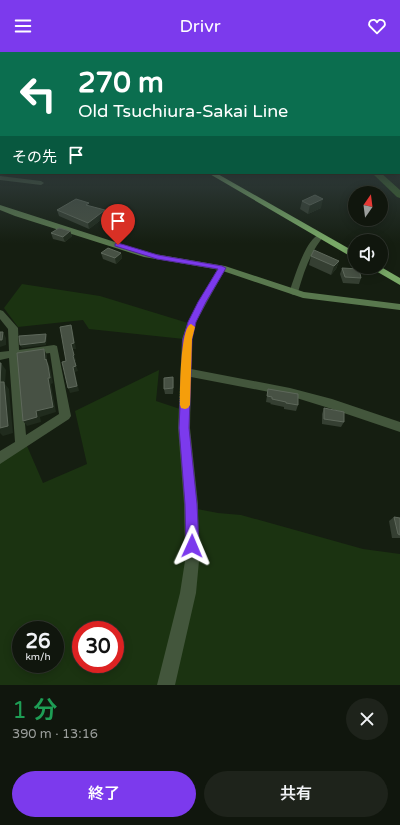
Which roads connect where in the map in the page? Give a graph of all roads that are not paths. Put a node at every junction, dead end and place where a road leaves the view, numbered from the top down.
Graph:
1 (229, 184) edge
2 (240, 184) edge
3 (0, 207) edge
4 (320, 236) junction
5 (348, 245) edge
6 (348, 252) edge
7 (388, 267) edge
8 (222, 268) junction
9 (386, 274) edge
10 (400, 274) edge
11 (400, 282) edge
12 (294, 292) junction
13 (400, 307) edge
14 (0, 313) edge
15 (14, 355) junction
16 (0, 356) edge
17 (185, 372) junction
18 (400, 427) edge
19 (21, 444) junction
20 (0, 458) edge
21 (166, 685) edge

1 - 4 highway
2 - 5 highway
3 - 8 street
4 - 6 highway
4 - 12 street
7 - 10 highway
8 - 12 street
8 - 17 street
9 - 11 highway
12 - 13 street
14 - 15 street
15 - 16 street
15 - 19 street
15 - 19 street
17 - 18 street
17 - 21 street
19 - 20 street

